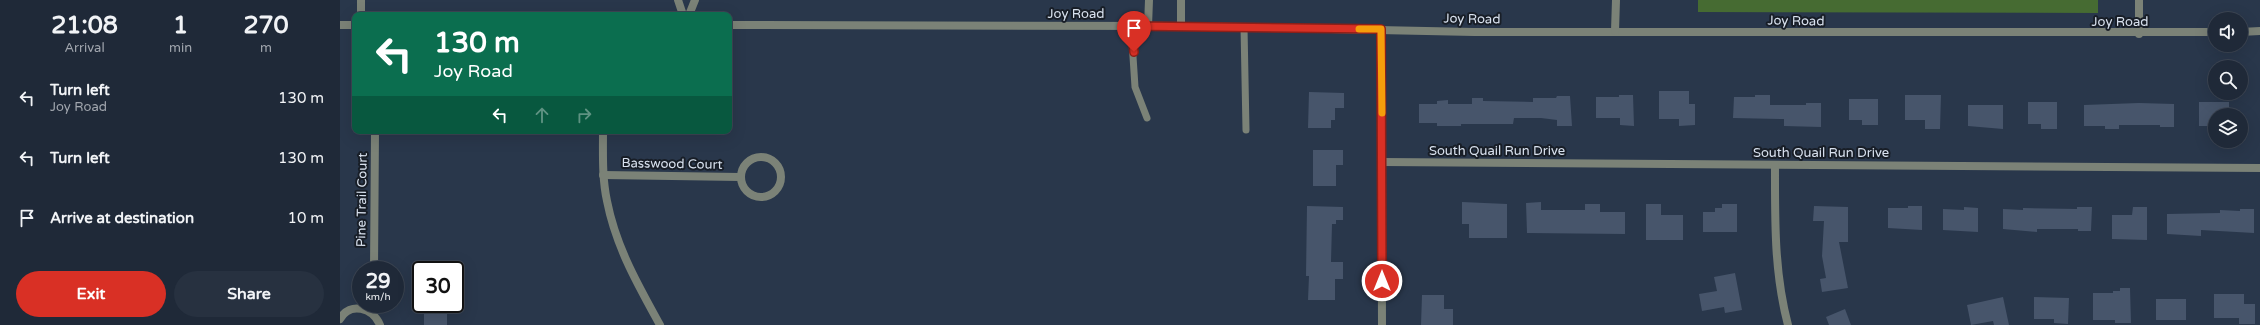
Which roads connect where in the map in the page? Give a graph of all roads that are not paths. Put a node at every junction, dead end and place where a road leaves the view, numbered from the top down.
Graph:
1 (361, 0) edge
2 (678, 0) edge
3 (695, 0) edge
4 (1149, 0) edge
5 (1181, 0) edge
6 (1616, 0) edge
7 (2139, 0) edge
8 (361, 12) edge
9 (682, 12) edge
10 (690, 12) edge
11 (340, 25) edge
12 (352, 25) edge
13 (732, 25) edge
14 (1131, 26) junction
15 (1148, 26) junction
16 (1181, 26) junction
17 (1244, 27) junction
18 (1381, 29) junction
19 (1615, 31) junction
20 (2208, 32) edge
21 (2248, 32) edge
22 (2260, 32) edge
23 (2140, 34) junction
24 (1147, 118) dead end
25 (1246, 130) dead end
26 (375, 134) edge
27 (604, 134) edge
28 (1382, 162) junction
29 (1775, 165) junction
30 (2260, 168) edge
31 (604, 175) junction
32 (740, 177) junction
33 (374, 261) edge
34 (352, 310) edge
35 (373, 313) edge
36 (340, 319) edge
37 (380, 325) edge
38 (660, 325) edge
39 (1382, 325) edge
40 (1788, 325) edge

1 - 8 street
2 - 9 street
3 - 10 street
4 - 15 street
5 - 16 street
6 - 19 street
7 - 23 street
11 - 12 street
13 - 14 street, Joy Road
14 - 15 street, Joy Road
14 - 24 lane
15 - 16 street, Joy Road
16 - 17 street, Joy Road
17 - 18 street, Joy Road
17 - 25 lane
18 - 19 street, Joy Road
18 - 28 street
19 - 23 street, Joy Road
20 - 23 street, Joy Road
21 - 22 street
26 - 33 street, Pine Trail Court
27 - 31 street
28 - 29 street, South Quail Run Drive
28 - 39 street
29 - 30 street, South Quail Run Drive
29 - 40 street
31 - 32 street, Basswood Court
31 - 38 street
32 - 32 street, Basswood Court
34 - 36 street
35 - 37 street

